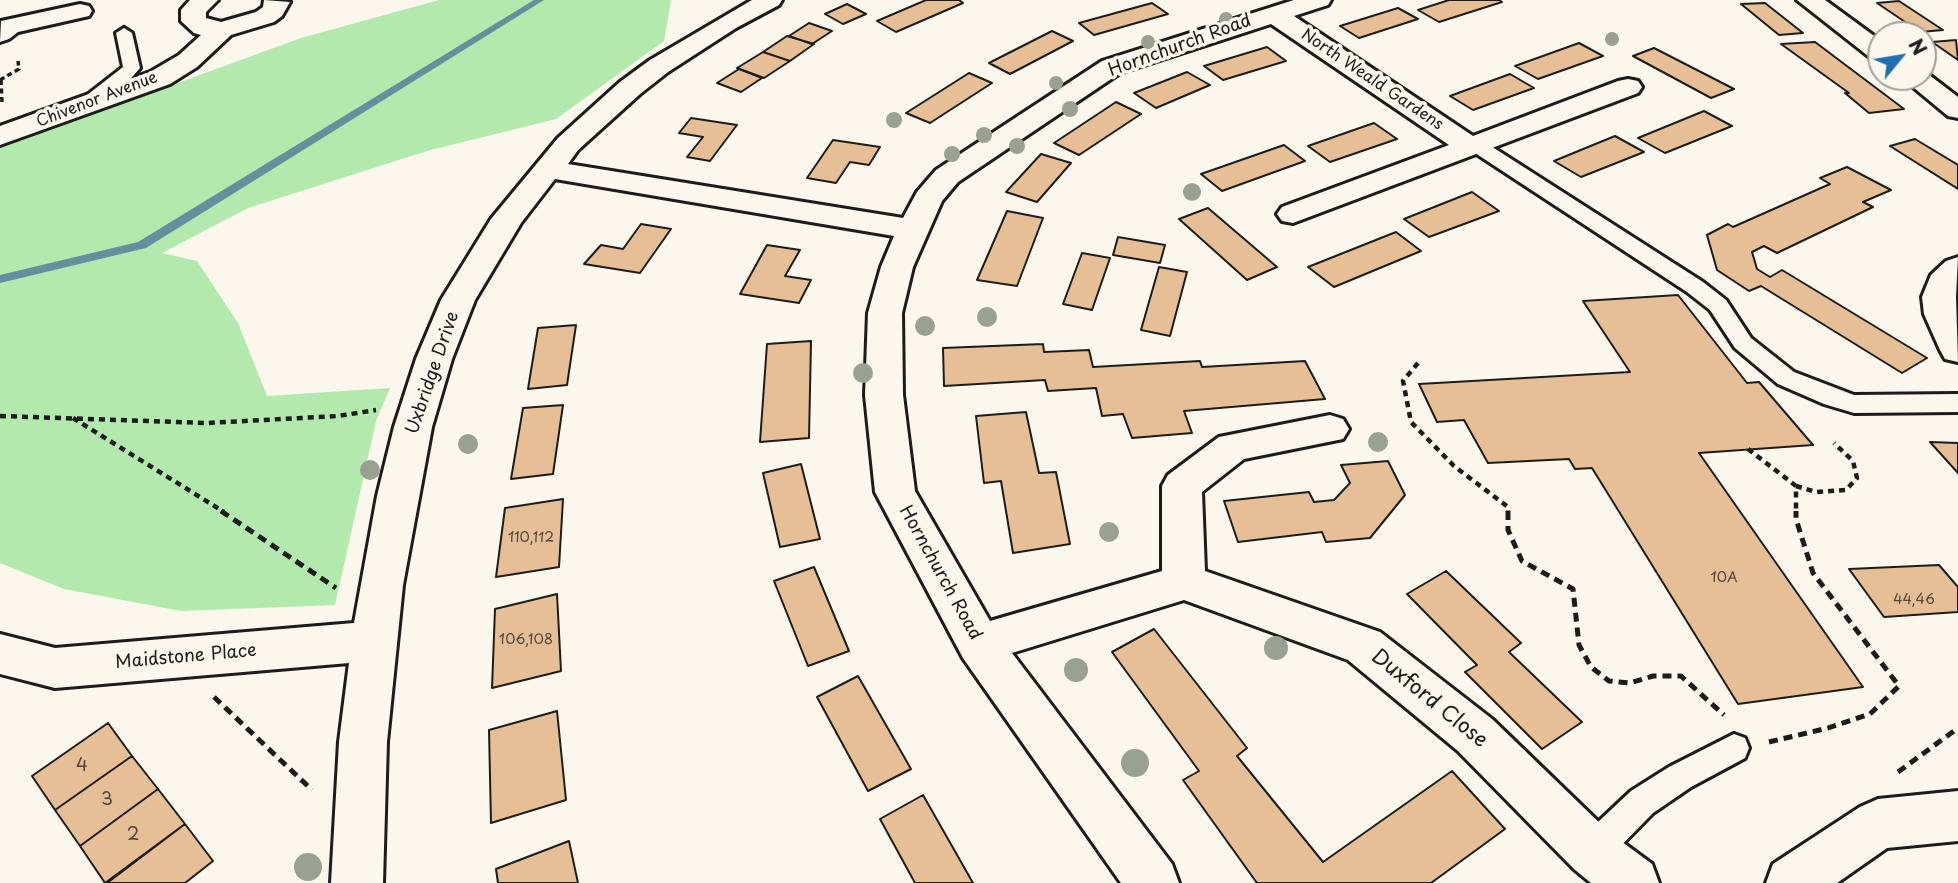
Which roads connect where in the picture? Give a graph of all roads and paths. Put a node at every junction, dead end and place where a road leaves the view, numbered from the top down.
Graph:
1 (206, 0) edge
2 (276, 0) edge
3 (770, 0) edge
4 (1319, 0) edge
5 (1809, 0) edge
6 (80, 11) dead end
7 (1272, 13) junction
8 (222, 30) junction
9 (124, 33) dead end
10 (0, 34) edge
11 (1867, 43) edge
12 (1628, 87) dead end
13 (1933, 91) edge
14 (81, 108) junction
15 (1958, 110) edge
16 (0, 136) edge
17 (1474, 146) junction
18 (546, 169) junction
19 (1293, 214) dead end
20 (912, 229) junction
21 (1958, 268) edge
22 (1958, 350) edge
23 (1418, 363) dead end
24 (420, 402) junction
25 (1958, 403) edge
26 (0, 416) edge
27 (71, 417) junction
28 (1330, 429) dead end
29 (1834, 443) dead end
30 (1748, 449) dead end
31 (1796, 486) junction
32 (1184, 582) junction
33 (375, 629) junction
34 (979, 644) junction
35 (0, 654) edge
36 (173, 658) junction
37 (1745, 746) junction
38 (1958, 816) edge
39 (358, 834) junction
40 (1592, 850) junction
41 (357, 883) edge
42 (1153, 883) edge
43 (1633, 883) edge
44 (1792, 883) edge

1 - 8 street
2 - 8 street
3 - 18 street, Uxbridge Drive
4 - 7 street, Hornchurch Road
5 - 11 street
6 - 10 street
7 - 17 street, North Weald Gardens
7 - 20 street, Hornchurch Road
8 - 14 street, Chivenor Avenue
9 - 14 lane
12 - 17 street, North Weald Gardens
13 - 15 street
14 - 16 street, Chivenor Avenue
17 - 19 street, North Weald Gardens
17 - 25 lane
18 - 20 street
18 - 24 street, Uxbridge Drive
20 - 34 street, Hornchurch Road
21 - 22 street
23 - 37 path
24 - 27 path
24 - 33 street, Uxbridge Drive
26 - 27 path
27 - 33 path
28 - 32 street
29 - 31 path
30 - 31 path
31 - 37 path
32 - 34 street
32 - 40 street, Duxford Close
33 - 36 street, Maidstone Place
33 - 39 street, Uxbridge Drive
34 - 42 street, Hornchurch Road
35 - 36 street, Maidstone Place
36 - 39 path
37 - 40 lane
38 - 44 street
39 - 41 street, Uxbridge Drive
40 - 43 street, Duxford Close

